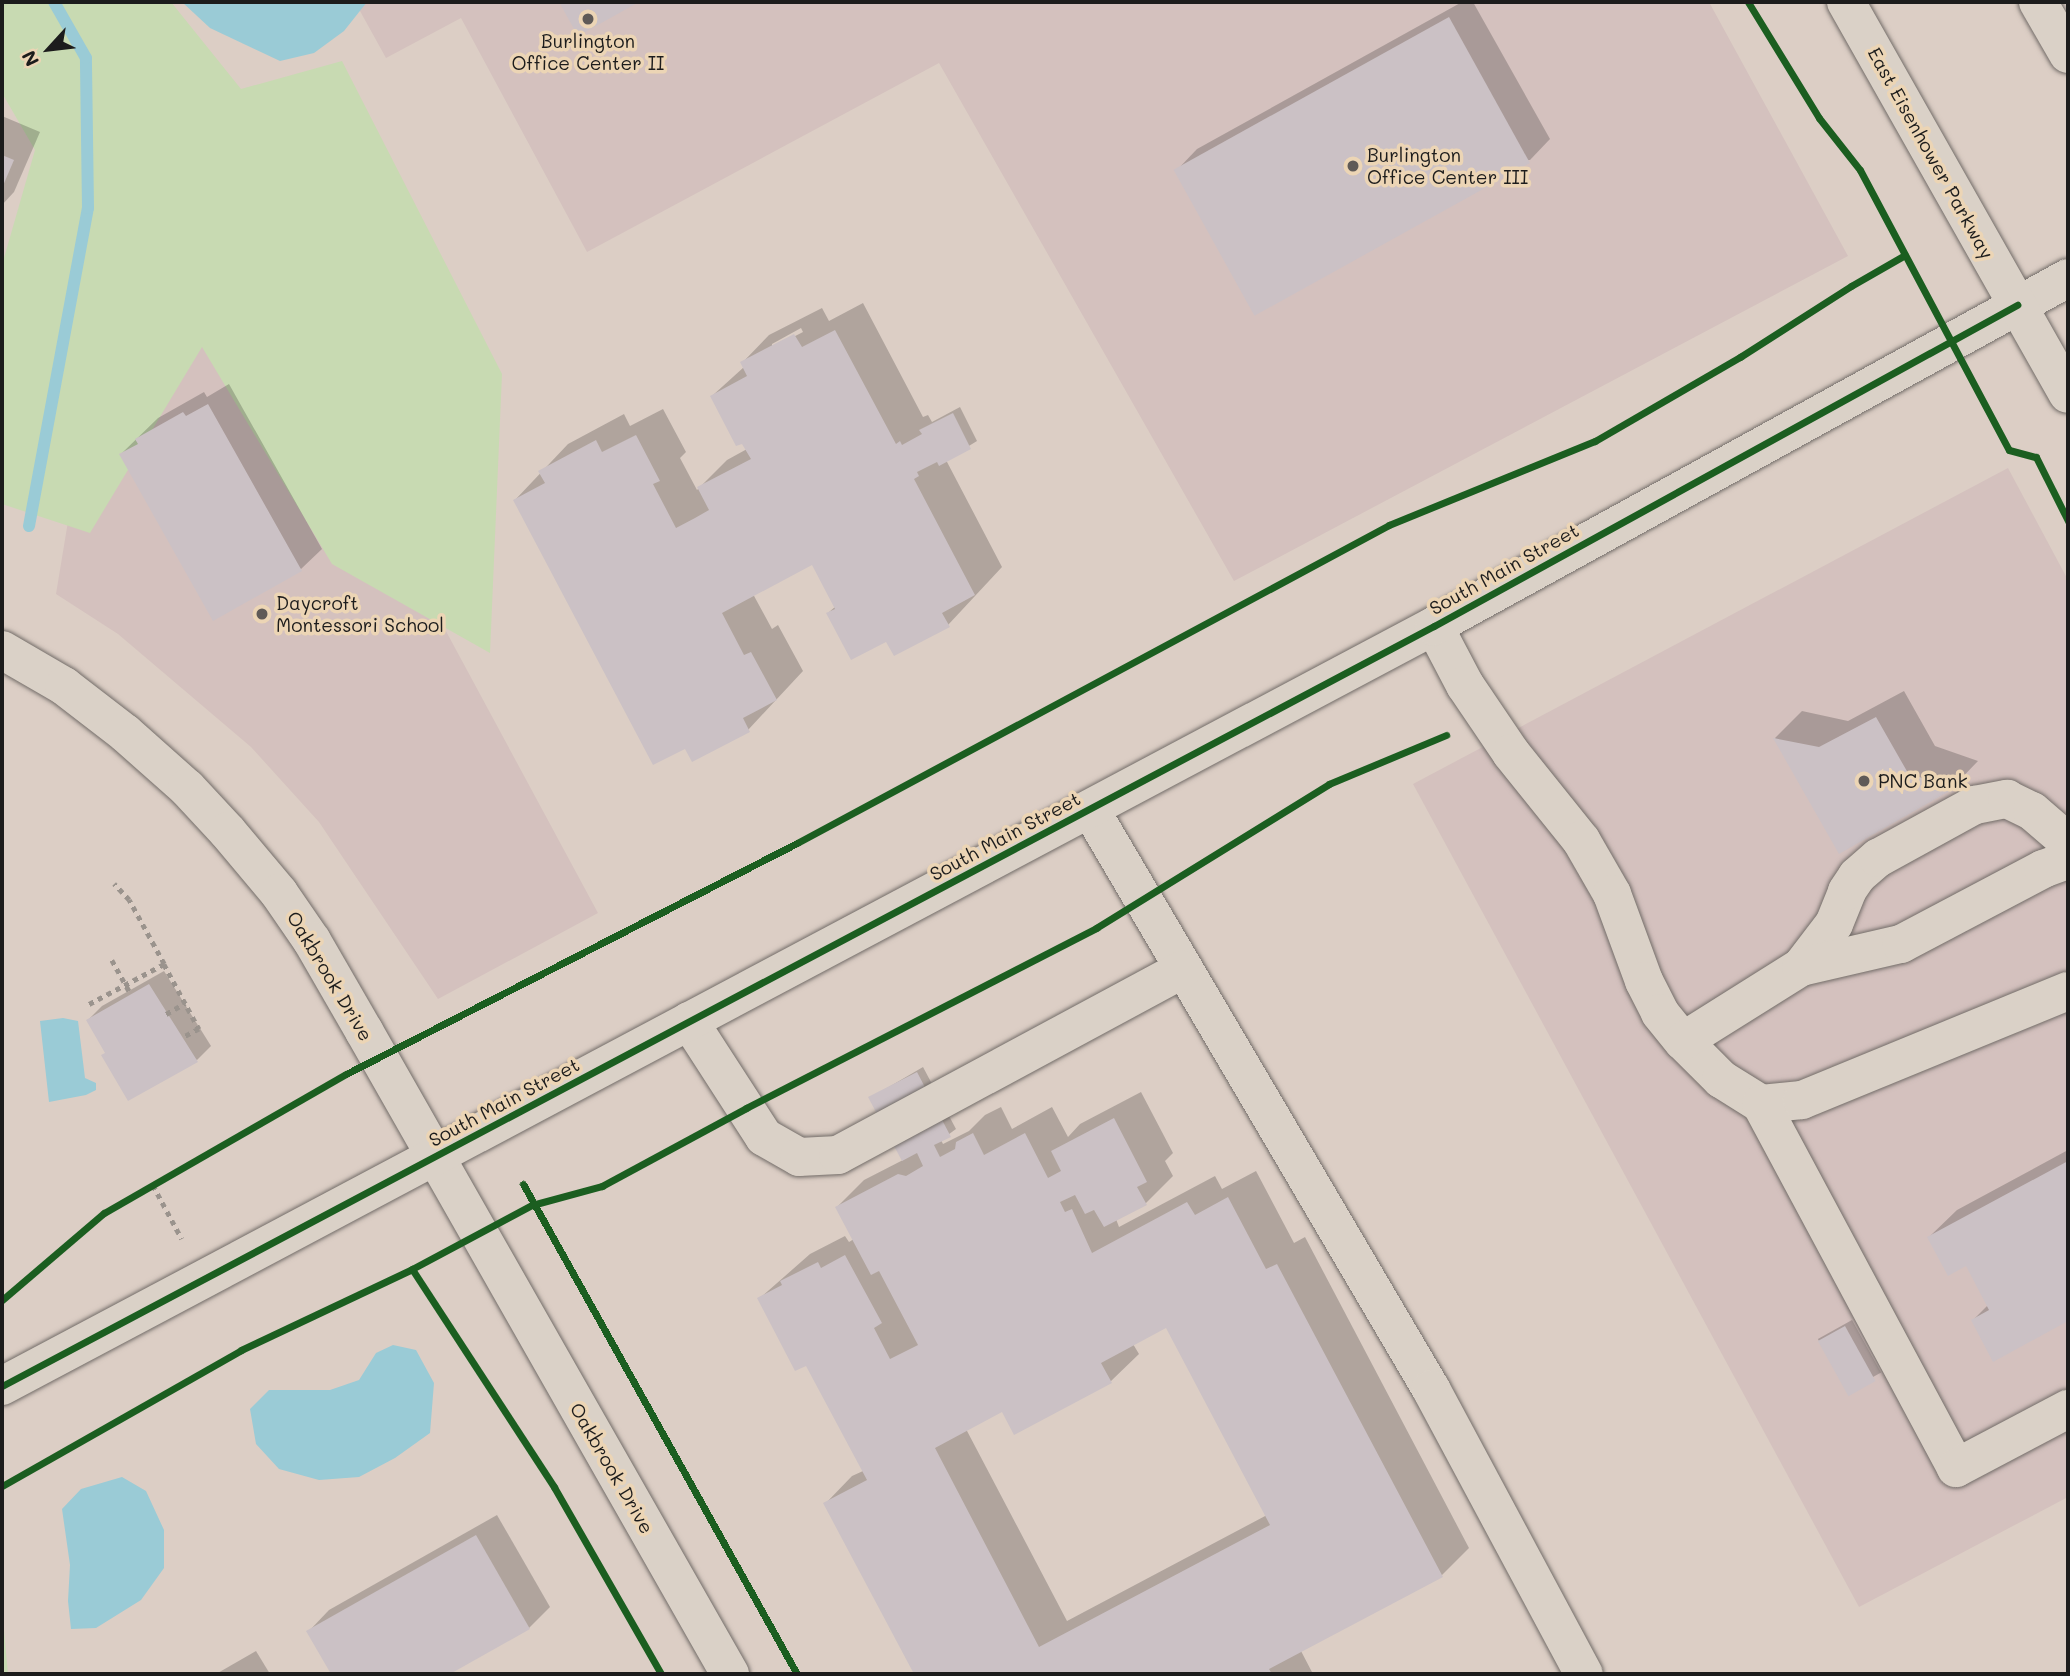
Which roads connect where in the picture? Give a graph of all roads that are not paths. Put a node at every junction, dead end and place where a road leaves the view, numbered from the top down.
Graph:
1 (1846, 2) edge
2 (2038, 2) edge
3 (2068, 54) edge
4 (2068, 278) edge
5 (2017, 305) junction
6 (2068, 394) edge
7 (1434, 626) junction
8 (2, 650) edge
9 (1090, 809) junction
10 (2068, 842) edge
11 (2068, 860) edge
12 (1801, 967) junction
13 (1182, 970) junction
14 (2068, 991) edge
15 (689, 1021) junction
16 (1683, 1041) junction
17 (1761, 1104) junction
18 (436, 1156) junction
19 (2, 1386) edge
20 (2068, 1409) edge
21 (730, 1674) edge
22 (1584, 1674) edge

1 - 5 street, East Eisenhower Parkway
2 - 3 street
4 - 5 street, South Main Street
5 - 6 street, East Eisenhower Parkway
5 - 7 street, South Main Street
7 - 9 street, South Main Street
7 - 16 street
8 - 18 street, Oakbrook Drive
9 - 13 street
9 - 15 street, South Main Street
10 - 12 street
11 - 12 street
12 - 16 street
13 - 15 street
13 - 22 street
14 - 17 street
15 - 18 street, South Main Street
16 - 17 street
17 - 20 street
18 - 19 street, South Main Street
18 - 21 street, Oakbrook Drive

